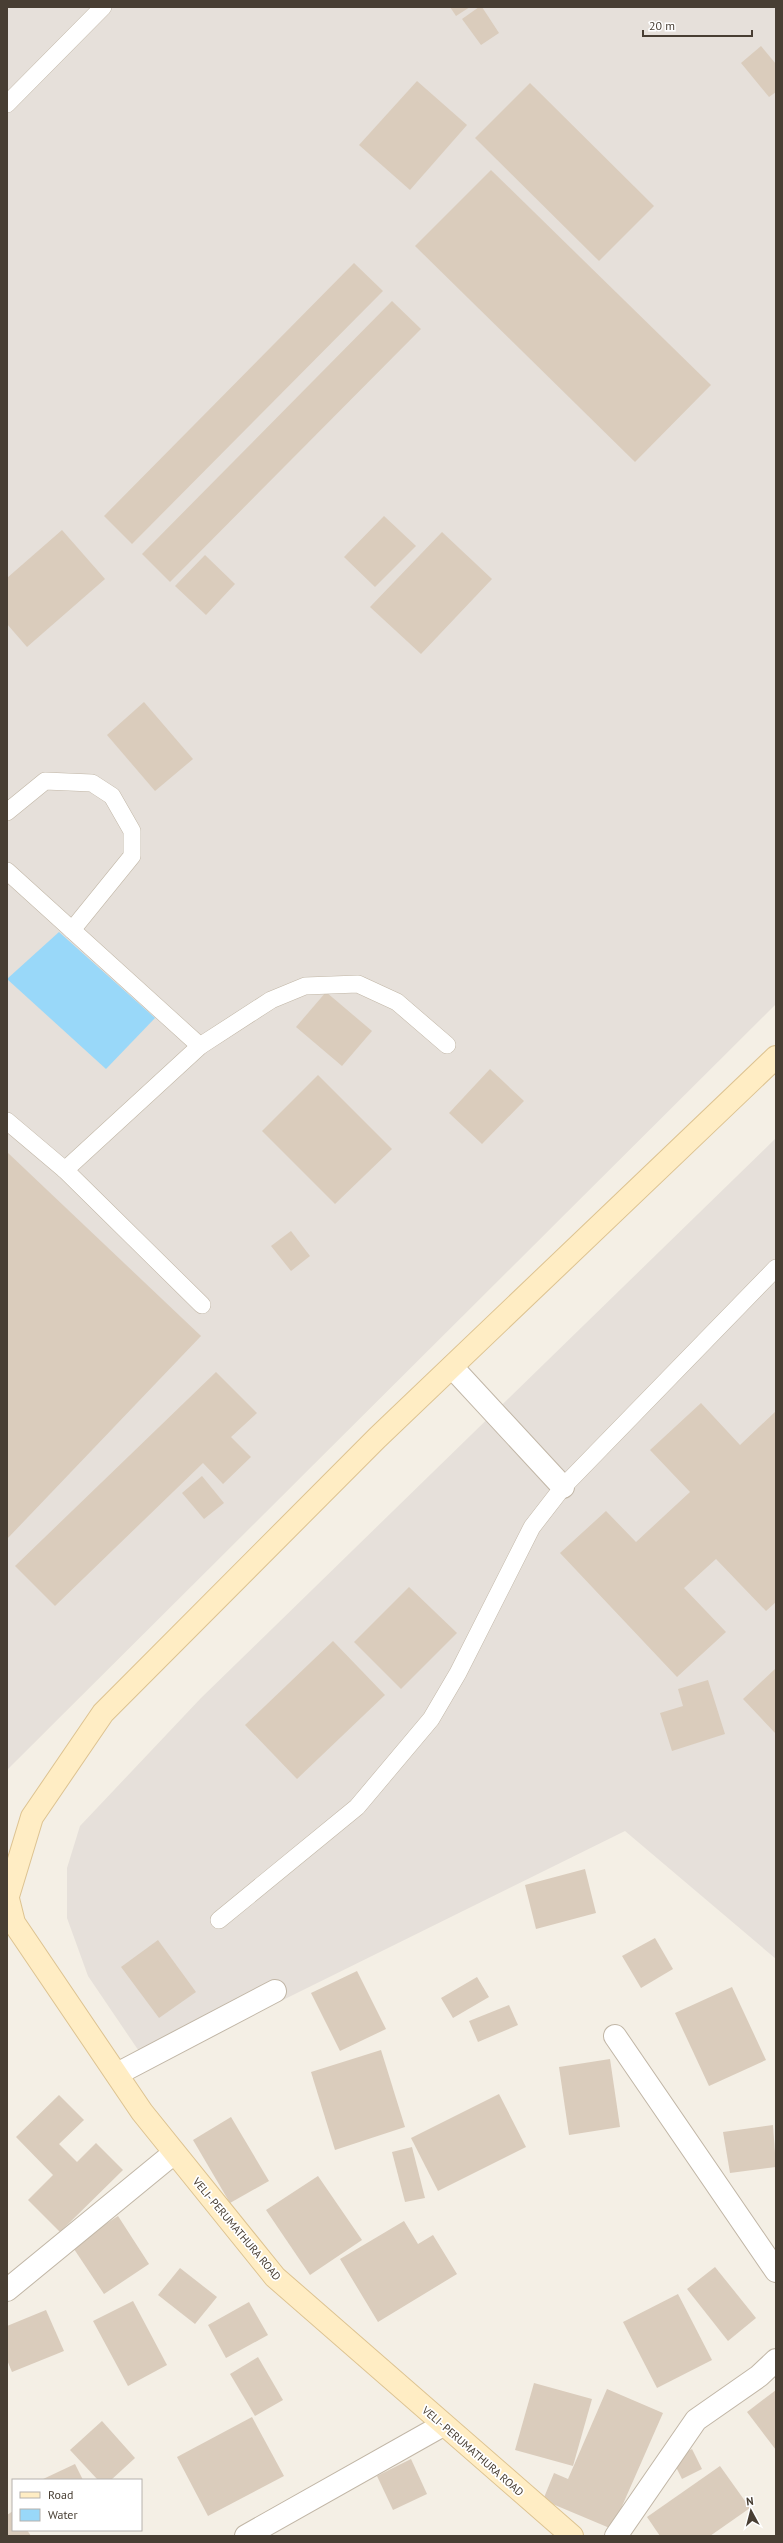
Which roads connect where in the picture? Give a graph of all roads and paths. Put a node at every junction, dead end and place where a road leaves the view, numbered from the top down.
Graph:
1 (103, 7) edge
2 (7, 104) edge
3 (7, 812) edge
4 (7, 871) edge
5 (72, 930) junction
6 (447, 1045) dead end
7 (200, 1046) junction
8 (776, 1057) edge
9 (7, 1121) edge
10 (65, 1170) junction
11 (776, 1268) edge
12 (202, 1305) dead end
13 (452, 1366) junction
14 (563, 1486) junction
15 (7, 1896) edge
16 (218, 1920) dead end
17 (10, 1924) edge
18 (275, 1991) dead end
19 (615, 2036) dead end
20 (117, 2074) junction
21 (174, 2153) junction
22 (776, 2271) edge
23 (7, 2290) edge
24 (776, 2360) edge
25 (443, 2425) junction
26 (246, 2536) edge
27 (572, 2536) edge
28 (616, 2536) edge

1 - 2 lane
3 - 5 lane
4 - 5 lane
5 - 7 lane
6 - 7 lane
7 - 10 lane
8 - 13 main road
9 - 10 lane
10 - 12 lane
11 - 14 lane
13 - 14 street
13 - 15 main road
14 - 16 lane
15 - 17 main road, VELI- PERUMATHURA ROAD
17 - 20 main road, VELI- PERUMATHURA ROAD
18 - 20 street
19 - 22 street
20 - 21 main road, VELI- PERUMATHURA ROAD
21 - 23 street
21 - 25 main road, VELI- PERUMATHURA ROAD
24 - 28 street
25 - 26 street
25 - 27 main road, VELI- PERUMATHURA ROAD

